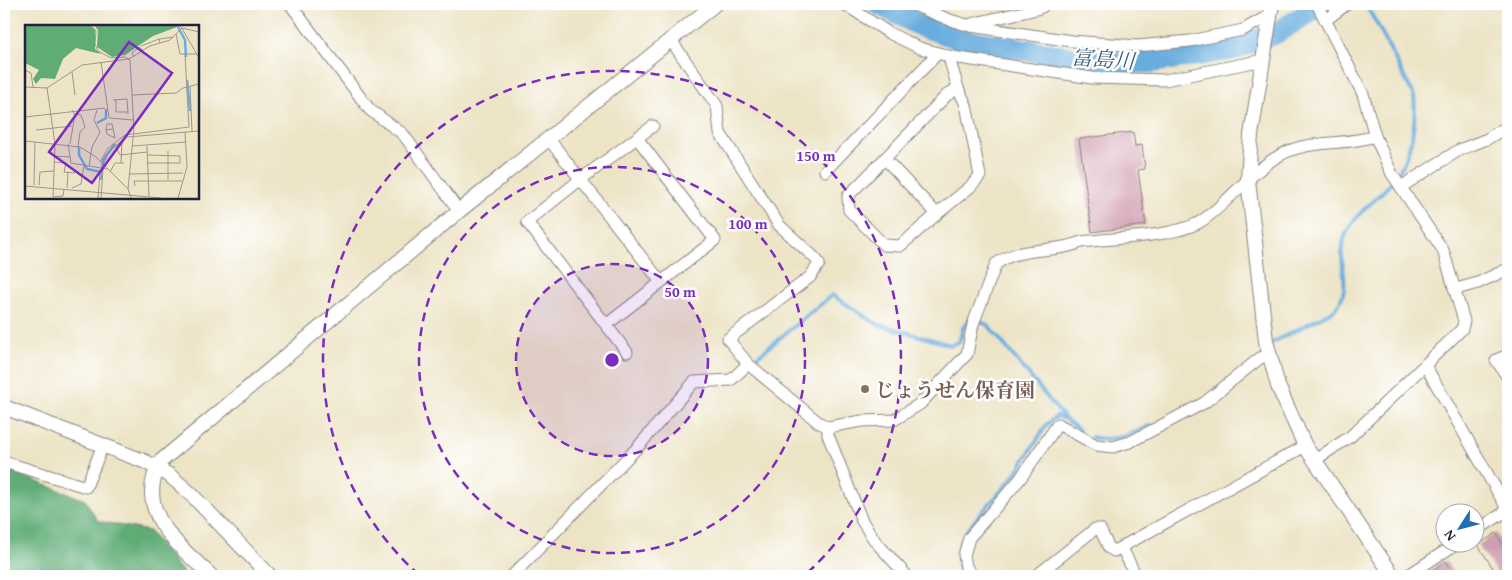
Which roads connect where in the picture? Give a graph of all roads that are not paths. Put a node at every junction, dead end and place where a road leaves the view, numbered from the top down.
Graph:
1 (290, 4) edge
2 (715, 4) edge
3 (844, 4) edge
4 (911, 4) edge
5 (1042, 4) edge
6 (1317, 4) edge
7 (1348, 4) edge
8 (930, 8) edge
9 (1271, 14) edge
10 (1325, 18) junction
11 (970, 26) junction
12 (670, 39) junction
13 (938, 53) junction
14 (1264, 56) junction
15 (952, 57) junction
16 (958, 88) junction
17 (653, 126) dead end
18 (1508, 126) edge
19 (1375, 136) junction
20 (548, 138) junction
21 (637, 138) junction
22 (885, 159) junction
23 (825, 171) dead end
24 (581, 179) junction
25 (1248, 180) junction
26 (1401, 187) junction
27 (459, 211) junction
28 (936, 214) junction
29 (1508, 268) edge
30 (661, 282) junction
31 (1456, 289) junction
32 (606, 325) junction
33 (627, 352) dead end
34 (1270, 355) junction
35 (1508, 355) edge
36 (748, 364) junction
37 (1426, 365) junction
38 (1508, 378) edge
39 (4, 407) edge
40 (828, 427) junction
41 (103, 445) junction
42 (1306, 446) junction
43 (1315, 460) junction
44 (4, 462) edge
45 (157, 467) junction
46 (1508, 510) edge
47 (1484, 526) edge
48 (1122, 548) junction
49 (1444, 552) edge
50 (211, 576) edge
51 (270, 576) edge
52 (512, 576) edge
53 (907, 576) edge
54 (973, 576) edge
55 (1036, 576) edge
56 (1136, 576) edge
57 (1393, 576) edge
58 (1407, 576) edge

1 - 27 street
2 - 12 street
3 - 13 street
4 - 8 street
5 - 11 street
6 - 10 street
7 - 10 street
8 - 11 street
9 - 11 street
9 - 14 street
10 - 19 street
12 - 20 street
12 - 36 street
13 - 15 street
13 - 23 street
14 - 15 street
14 - 25 street
15 - 16 street
16 - 22 street
16 - 28 street
17 - 21 street
18 - 26 street
19 - 25 street
19 - 26 street
20 - 24 street
20 - 27 street
21 - 24 street
21 - 30 street
22 - 28 street
22 - 28 street
24 - 30 street
24 - 32 street
25 - 34 street
25 - 40 street
26 - 31 street
27 - 45 street
29 - 31 street
30 - 32 street
31 - 37 street
32 - 33 street
34 - 42 street
34 - 54 street
35 - 38 street
36 - 40 street
36 - 52 street
37 - 43 street
37 - 46 street
39 - 41 street
40 - 53 street
41 - 44 street
41 - 45 street
42 - 43 street
42 - 48 street
43 - 57 street
45 - 50 street
45 - 51 street
46 - 47 street
48 - 55 street
48 - 56 street
49 - 58 street

